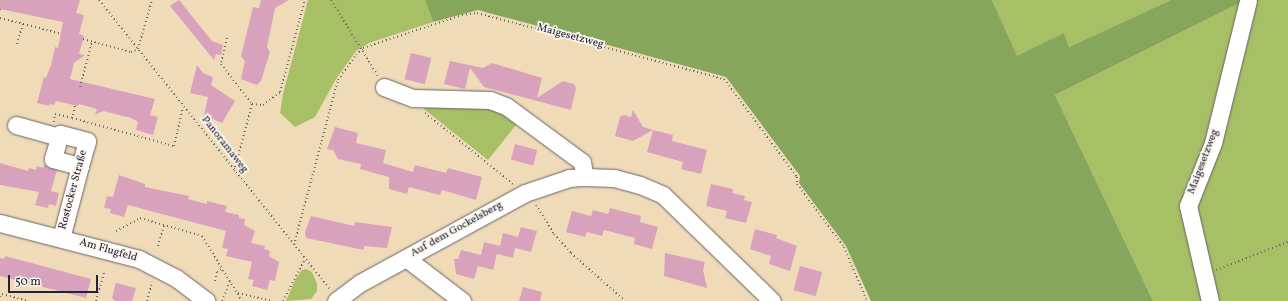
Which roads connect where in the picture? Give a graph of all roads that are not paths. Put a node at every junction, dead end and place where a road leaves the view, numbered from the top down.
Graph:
1 (1248, 0) edge
2 (384, 87) road end
3 (16, 125) dead end
4 (59, 137) junction
5 (80, 166) junction
6 (585, 177) junction
7 (0, 223) edge
8 (61, 238) junction
9 (406, 258) junction
10 (337, 300) edge
11 (206, 301) edge
12 (462, 301) edge
13 (772, 301) edge
14 (1210, 301) edge

1 - 14 street, Maigesetzweg
2 - 6 street
3 - 4 street
4 - 5 street
4 - 5 street, Rostocker Straße
5 - 8 street, Rostocker Straße
6 - 9 street, Auf dem Gockelsberg
6 - 13 street, Auf dem Gockelsberg
7 - 8 street, Am Flugfeld
8 - 11 street, Am Flugfeld
9 - 10 street, Auf dem Gockelsberg
9 - 12 street

